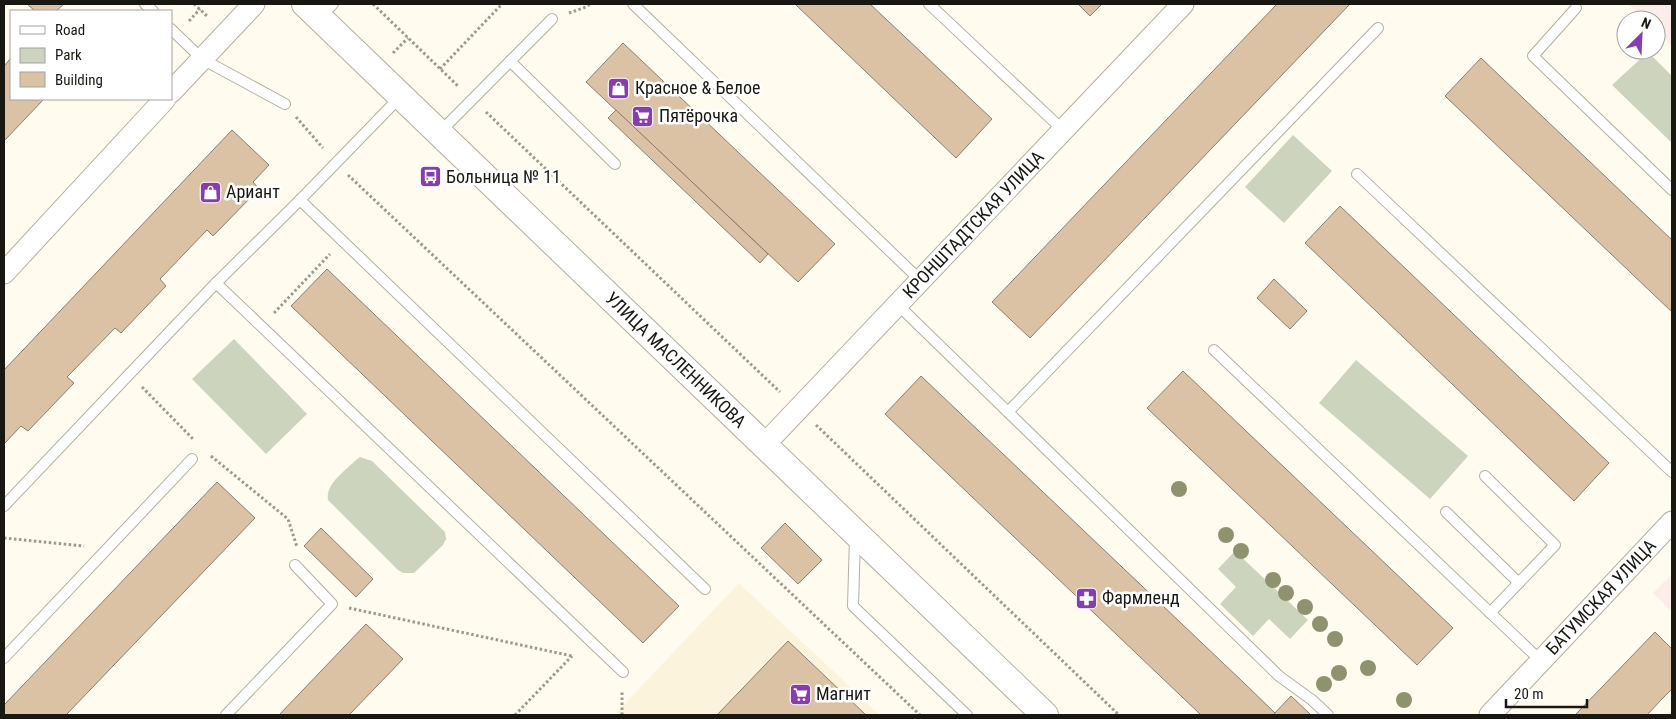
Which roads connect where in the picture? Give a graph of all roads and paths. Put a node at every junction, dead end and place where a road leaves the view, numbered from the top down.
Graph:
1 (194, 4) edge
2 (254, 4) edge
3 (373, 4) edge
4 (502, 4) edge
5 (633, 4) edge
6 (929, 4) edge
7 (1183, 4) edge
8 (319, 8) edge
9 (1576, 8) dead end
10 (552, 19) dead end
11 (1378, 28) dead end
12 (172, 30) edge
13 (225, 34) junction
14 (202, 59) junction
15 (510, 61) junction
16 (440, 69) junction
17 (172, 91) edge
18 (402, 96) junction
19 (472, 99) junction
20 (164, 100) edge
21 (285, 104) joint
22 (1062, 130) junction
23 (439, 133) junction
24 (336, 163) junction
25 (615, 164) dead end
26 (1357, 174) dead end
27 (1672, 190) edge
28 (300, 200) junction
29 (342, 242) junction
30 (4, 273) edge
31 (920, 280) junction
32 (216, 283) junction
33 (897, 304) junction
34 (261, 326) junction
35 (1214, 350) dead end
36 (129, 375) junction
37 (798, 409) junction
38 (1008, 412) junction
39 (196, 442) dead end
40 (764, 445) junction
41 (210, 455) dead end
42 (192, 459) dead end
43 (1672, 472) edge
44 (1485, 476) dead end
45 (4, 506) edge
46 (1446, 512) dead end
47 (1672, 522) edge
48 (855, 533) junction
49 (4, 538) edge
50 (107, 549) junction
51 (295, 565) joint
52 (1519, 583) junction
53 (705, 589) dead end
54 (332, 604) junction
55 (1490, 613) junction
56 (588, 639) junction
57 (572, 656) junction
58 (4, 658) edge
59 (1541, 661) junction
60 (622, 672) joint
61 (226, 715) edge
62 (515, 715) edge
63 (622, 715) edge
64 (920, 715) edge
65 (967, 715) edge
66 (1045, 715) edge
67 (1119, 715) edge
68 (1328, 715) edge
69 (1490, 715) edge

1 - 13 path
2 - 13 street
3 - 16 path
4 - 16 path
5 - 31 lane
6 - 22 lane
7 - 22 street, КРОНШТАДТСКАЯ УЛИЦА
8 - 18 street, УЛИЦА МАСЛЕННИКОВА
9 - 27 lane
10 - 15 lane
11 - 38 lane
12 - 14 lane
13 - 14 street
14 - 17 street
14 - 21 lane
15 - 19 lane
15 - 25 lane
16 - 19 path
18 - 23 street, УЛИЦА МАСЛЕННИКОВА
18 - 24 lane
19 - 23 lane
19 - 37 path
20 - 30 street
21 - 24 path
22 - 31 street, КРОНШТАДТСКАЯ УЛИЦА
23 - 40 street, УЛИЦА МАСЛЕННИКОВА
24 - 28 lane
24 - 64 path
26 - 43 lane
28 - 29 lane
28 - 32 lane
29 - 34 path
29 - 53 lane
31 - 33 street, КРОНШТАДТСКАЯ УЛИЦА
32 - 34 lane
32 - 36 lane
33 - 37 street, КРОНШТАДТСКАЯ УЛИЦА
33 - 38 lane
34 - 56 lane
35 - 55 lane
36 - 39 path
36 - 45 lane
37 - 40 street, КРОНШТАДТСКАЯ УЛИЦА
37 - 67 path
38 - 68 lane
40 - 48 street, УЛИЦА МАСЛЕННИКОВА
41 - 51 path
42 - 50 lane
44 - 52 lane
46 - 52 lane
47 - 59 street, БАТУМСКАЯ УЛИЦА
48 - 65 lane
48 - 66 street, УЛИЦА МАСЛЕННИКОВА
49 - 50 path
50 - 58 lane
51 - 54 lane
52 - 55 lane
54 - 57 path
54 - 61 lane
55 - 59 lane
56 - 57 path
56 - 60 lane
57 - 62 path
59 - 69 street, БАТУМСКАЯ УЛИЦА
60 - 63 path

